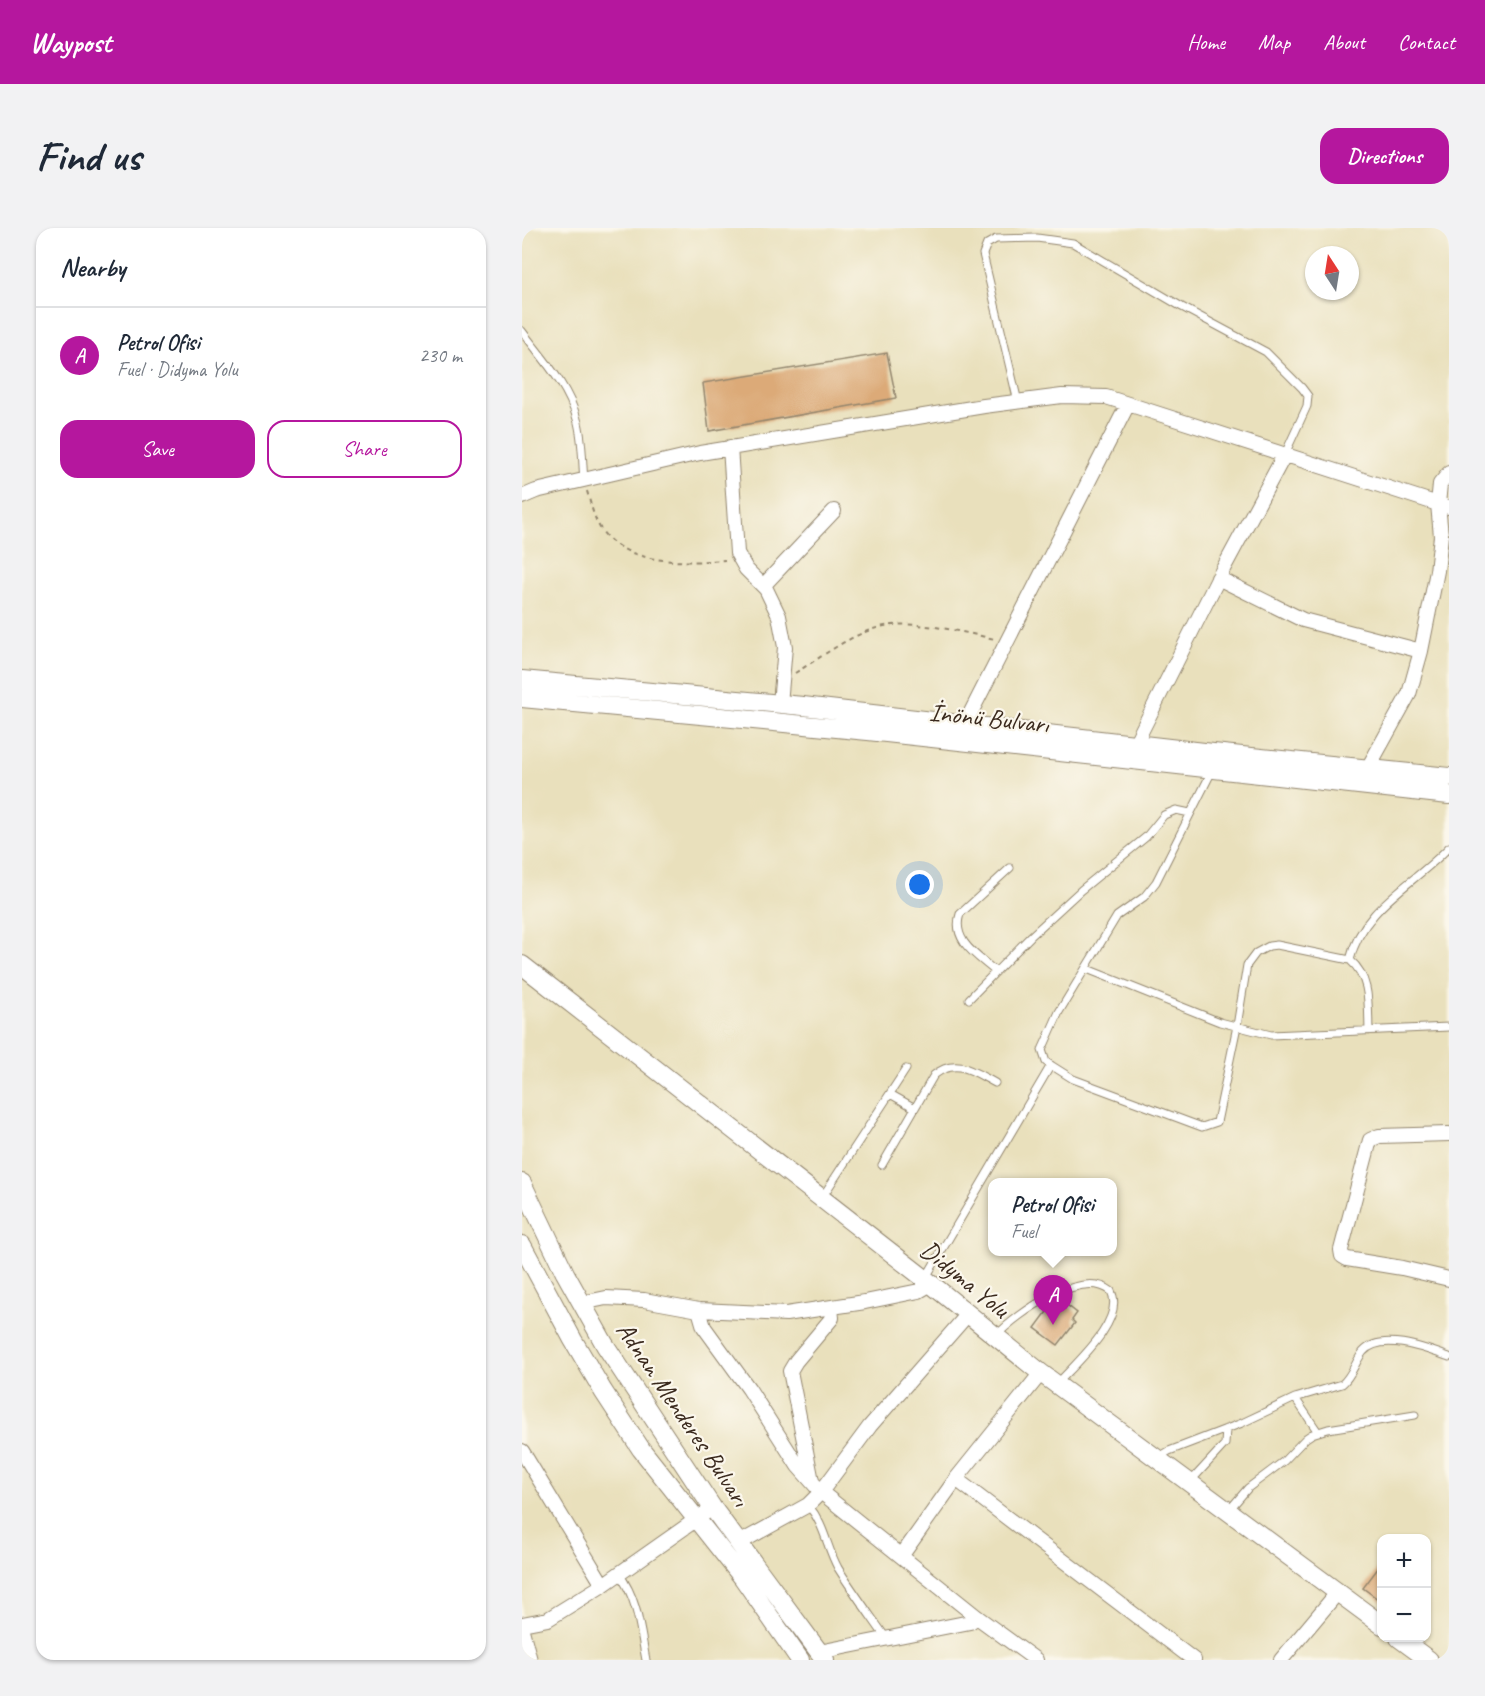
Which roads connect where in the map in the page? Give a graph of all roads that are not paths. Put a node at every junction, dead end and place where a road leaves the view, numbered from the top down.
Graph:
1 (522, 331) edge
2 (1018, 402) junction
3 (1128, 404) junction
4 (730, 447) junction
5 (1285, 454) junction
6 (1449, 473) edge
7 (584, 480) junction
8 (522, 497) edge
9 (1444, 506) edge
10 (834, 511) dead end
11 (1218, 578) junction
12 (763, 586) junction
13 (1420, 651) junction
14 (522, 680) edge
15 (522, 698) edge
16 (780, 704) junction
17 (965, 724) junction
18 (1135, 744) junction
19 (1368, 768) junction
20 (1213, 769) junction
21 (1449, 777) edge
22 (1449, 795) edge
23 (1190, 813) junction
24 (1449, 847) edge
25 (1010, 868) dead end
26 (1350, 960) junction
27 (522, 965) edge
28 (1087, 969) junction
29 (996, 972) junction
30 (969, 999) dead end
31 (1237, 1026) junction
32 (1449, 1027) edge
33 (1369, 1031) junction
34 (1051, 1065) junction
35 (906, 1070) dead end
36 (995, 1083) dead end
37 (890, 1094) junction
38 (915, 1108) junction
39 (1449, 1134) edge
40 (882, 1165) dead end
41 (522, 1183) edge
42 (821, 1198) junction
43 (522, 1245) edge
44 (1449, 1279) edge
45 (928, 1281) junction
46 (582, 1303) junction
47 (831, 1308) junction
48 (699, 1310) junction
49 (968, 1314) junction
50 (995, 1336) junction
51 (1449, 1357) edge
52 (1041, 1373) junction
53 (1057, 1385) junction
54 (1295, 1398) junction
55 (1415, 1415) dead end
56 (1226, 1429) junction
57 (1318, 1432) junction
58 (522, 1451) edge
59 (1157, 1459) junction
60 (956, 1479) junction
61 (812, 1481) junction
62 (1189, 1482) junction
63 (821, 1492) junction
64 (808, 1505) junction
65 (712, 1507) junction
66 (1228, 1511) junction
67 (697, 1520) junction
68 (739, 1543) junction
69 (902, 1555) junction
70 (619, 1574) junction
71 (603, 1585) junction
72 (1338, 1592) junction
73 (977, 1617) junction
74 (1377, 1621) edge
75 (522, 1624) edge
76 (522, 1630) edge
77 (886, 1638) junction
78 (1404, 1642) edge
79 (822, 1656) edge
80 (530, 1660) edge
81 (646, 1660) edge
82 (800, 1660) edge
83 (1036, 1660) edge
84 (1194, 1660) edge
85 (1281, 1660) edge
86 (1429, 1660) edge

1 - 7 lane
2 - 3 street
2 - 4 street
2 - 5 lane
3 - 5 street
3 - 17 street
4 - 7 street
4 - 12 street
5 - 9 street
5 - 11 street
6 - 9 street
7 - 8 street
9 - 13 street
10 - 12 street
11 - 13 street
11 - 18 street
12 - 16 street
13 - 19 street
14 - 16 main road, İnönü Bulvarı
15 - 20 main road, İnönü Bulvarı
16 - 17 main road, İnönü Bulvarı
17 - 18 main road, İnönü Bulvarı
18 - 19 main road, İnönü Bulvarı
19 - 21 main road, İnönü Bulvarı
20 - 22 main road, İnönü Bulvarı
20 - 23 lane
23 - 28 lane
23 - 29 lane
24 - 26 lane
25 - 29 lane
26 - 31 lane
26 - 33 lane
27 - 42 main road, Didyma Yolu
28 - 31 lane
28 - 34 lane
29 - 30 lane
31 - 33 lane
31 - 34 lane
32 - 33 lane
34 - 45 lane
35 - 37 lane
36 - 38 lane
37 - 38 lane
37 - 42 lane
38 - 40 lane
39 - 44 street
41 - 46 main road, Adnan Menderes Bulvarı
42 - 45 main road, Didyma Yolu
43 - 67 main road, Adnan Menderes Bulvarı
45 - 47 street
45 - 49 main road, Didyma Yolu
46 - 48 street
46 - 65 main road, Adnan Menderes Bulvarı
47 - 48 street
47 - 61 street
48 - 61 street
49 - 50 main road, Didyma Yolu
49 - 63 street
50 - 52 main road, Didyma Yolu
50 - 53 lane
51 - 54 lane
52 - 53 main road, Didyma Yolu
52 - 60 street
53 - 59 main road, Didyma Yolu
54 - 56 lane
54 - 57 lane
55 - 57 lane
56 - 59 lane
56 - 62 lane
57 - 66 lane
58 - 71 street
59 - 62 main road, Didyma Yolu
60 - 69 street
60 - 84 street
61 - 63 street
62 - 66 main road, Didyma Yolu
63 - 64 street
63 - 69 street
64 - 68 street
64 - 77 lane
65 - 67 street
65 - 68 main road, Adnan Menderes Bulvarı
66 - 72 main road, Didyma Yolu
67 - 70 street
67 - 82 main road, Adnan Menderes Bulvarı
68 - 79 main road, Adnan Menderes Bulvarı
69 - 73 street
70 - 71 street
70 - 81 lane
71 - 75 street
72 - 74 main road, Didyma Yolu
72 - 85 street
73 - 77 street
73 - 83 street
76 - 80 street
77 - 79 street
78 - 86 main road

